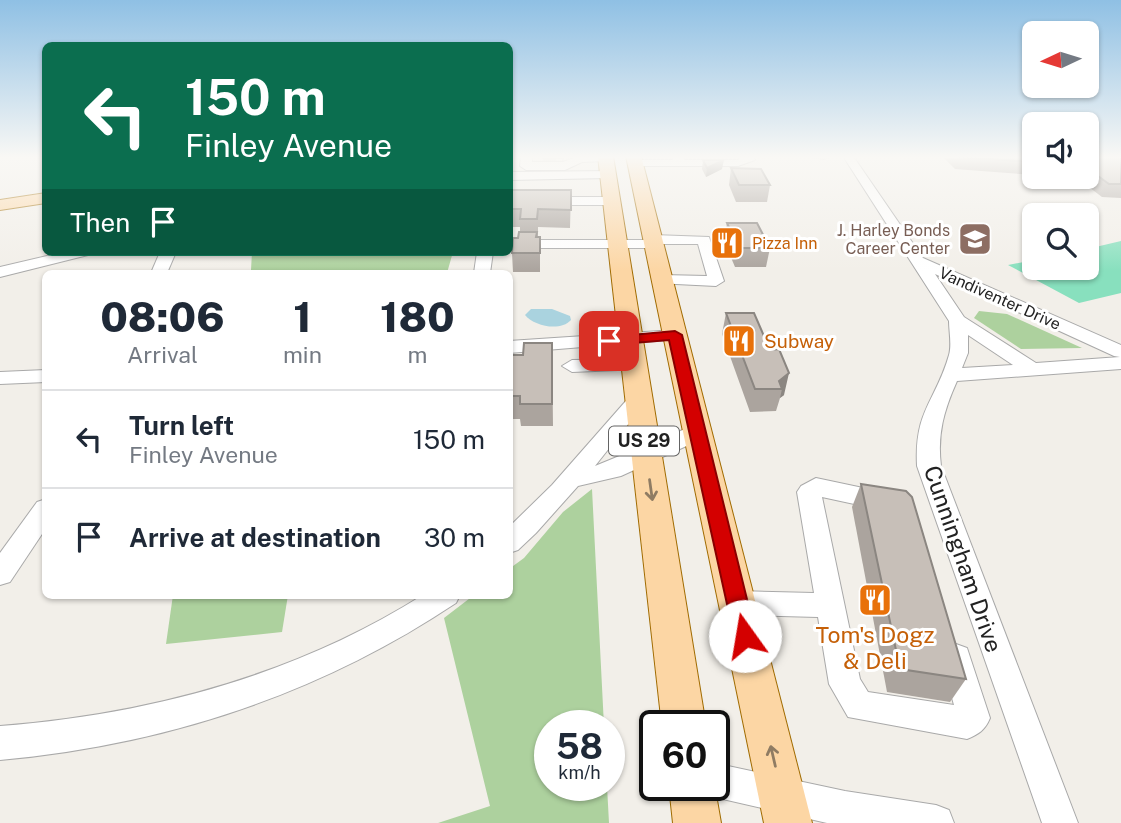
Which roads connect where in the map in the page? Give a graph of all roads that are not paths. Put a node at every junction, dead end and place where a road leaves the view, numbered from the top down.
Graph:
1 (598, 194) edge
2 (611, 194) edge
3 (874, 194) edge
4 (42, 199) edge
5 (0, 205) edge
6 (653, 242) junction
7 (513, 244) edge
8 (617, 244) junction
9 (66, 256) edge
10 (918, 261) junction
11 (0, 272) edge
12 (662, 280) junction
13 (958, 321) junction
14 (675, 335) junction
15 (513, 346) edge
16 (632, 352) junction
17 (1121, 352) edge
18 (1121, 363) edge
19 (572, 366) dead end
20 (1032, 369) junction
21 (952, 375) junction
22 (42, 376) edge
23 (0, 378) edge
24 (639, 398) junction
25 (698, 432) junction
26 (647, 457) junction
27 (572, 478) junction
28 (909, 509) edge
29 (42, 514) edge
30 (513, 539) edge
31 (0, 574) edge
32 (440, 599) edge
33 (737, 603) junction
34 (830, 606) junction
35 (948, 628) edge
36 (682, 710) edge
37 (0, 743) edge
38 (730, 787) edge
39 (694, 801) edge
40 (785, 809) edge
41 (697, 823) edge
42 (936, 823) edge
43 (1060, 823) edge

1 - 8 main road, US 29
2 - 6 main road, US 29
3 - 10 street, Vandiventer Drive
4 - 5 main road
6 - 8 street
6 - 12 main road, US 29
6 - 12 street
7 - 8 street
8 - 16 main road, US 29
9 - 11 street
10 - 13 street
10 - 17 street, Vandiventer Drive
12 - 14 main road, US 29
13 - 20 street
13 - 21 street, Cunningham Drive
14 - 16 street
14 - 25 main road, US 29
15 - 16 street
16 - 19 street
16 - 24 main road, US 29
18 - 20 street
20 - 21 street
21 - 43 street, Cunningham Drive
22 - 23 street
24 - 26 main road, US 29
24 - 27 street
25 - 26 street
25 - 33 main road, US 29
26 - 27 street
26 -> 36 main road, US 29
27 - 30 street
28 - 34 street
29 - 31 street
32 - 37 street
33 - 34 street
40 -> 33 main road, US 29
34 - 35 street
38 - 40 street
39 - 41 main road
40 - 42 street

